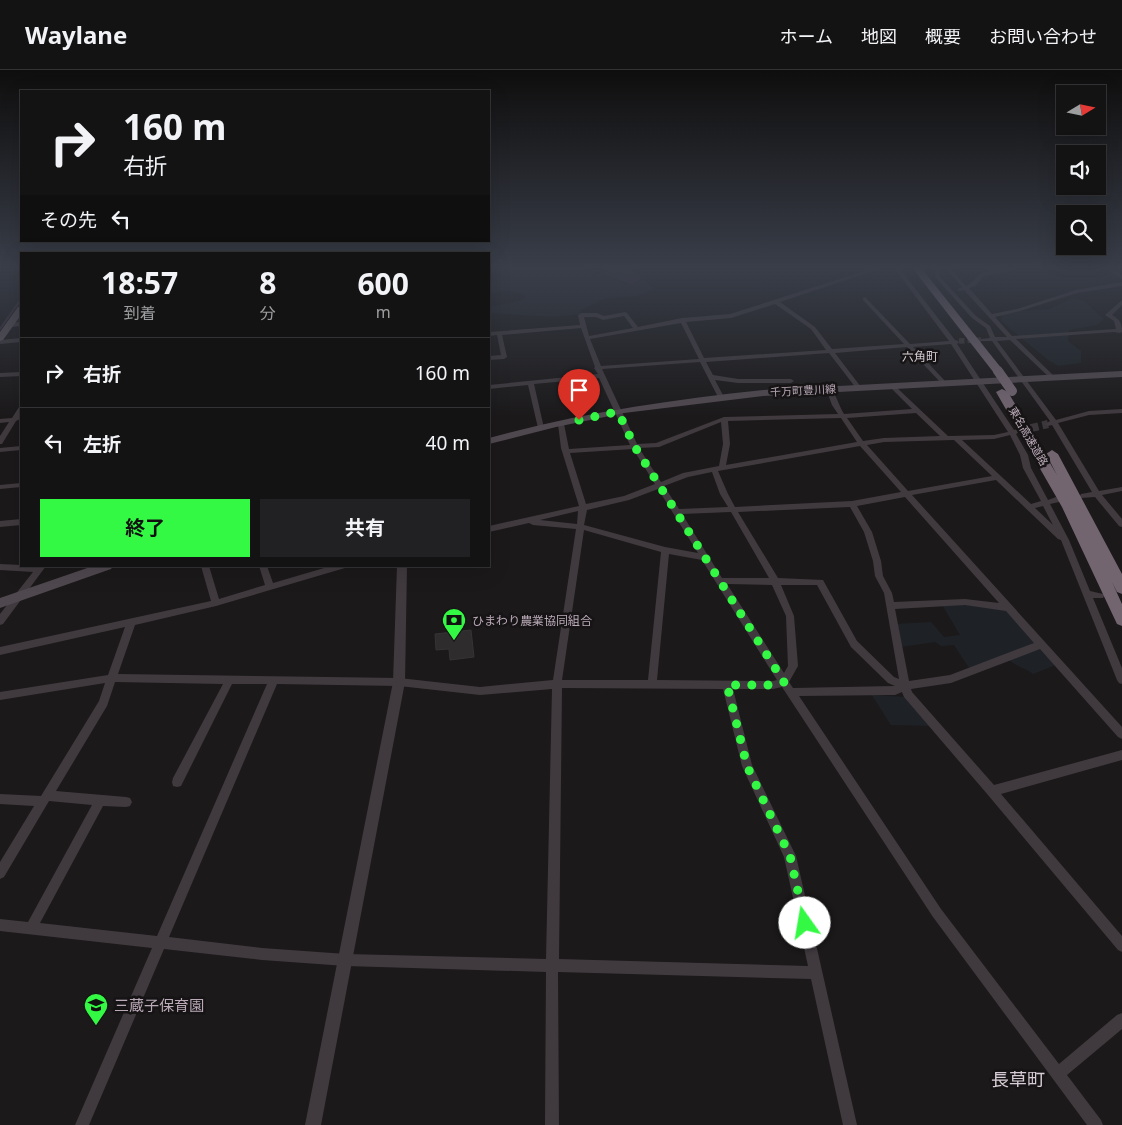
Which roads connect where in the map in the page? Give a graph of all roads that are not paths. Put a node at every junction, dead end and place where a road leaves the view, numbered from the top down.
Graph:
1 (15, 318) edge
2 (582, 318) edge
3 (628, 318) edge
4 (704, 318) edge
5 (799, 318) edge
6 (883, 318) edge
7 (937, 318) edge
8 (950, 318) edge
9 (954, 318) edge
10 (976, 318) edge
11 (992, 318) edge
12 (1112, 318) edge
13 (682, 320) junction
14 (20, 324) edge
15 (10, 325) junction
16 (583, 326) junction
17 (637, 329) junction
18 (1120, 332) edge
19 (499, 333) junction
20 (490, 334) edge
21 (0, 338) edge
22 (587, 338) junction
23 (1011, 338) junction
24 (992, 339) junction
25 (20, 340) edge
26 (983, 340) tunnel mouth
27 (0, 342) edge
28 (956, 342) junction
29 (909, 346) junction
30 (831, 351) junction
31 (490, 358) edge
32 (703, 361) junction
33 (597, 368) junction
34 (993, 371) junction
35 (20, 374) edge
36 (1122, 374) edge
37 (0, 375) edge
38 (600, 376) junction
39 (711, 378) junction
40 (1053, 378) junction
41 (1022, 379) junction
42 (791, 381) dead end
43 (978, 381) junction
44 (944, 383) junction
45 (531, 384) junction
46 (892, 386) junction
47 (490, 388) edge
48 (858, 388) junction
49 (829, 389) junction
50 (1008, 391) junction
51 (721, 397) junction
52 (918, 411) junction
53 (1122, 411) edge
54 (616, 412) junction
55 (843, 416) junction
56 (724, 418) junction
57 (17, 419) edge
58 (0, 420) edge
59 (1051, 423) junction
60 (561, 424) junction
61 (541, 428) junction
62 (1015, 432) junction
63 (946, 437) junction
64 (956, 438) junction
65 (490, 441) edge
66 (0, 442) edge
67 (861, 442) junction
68 (635, 447) junction
69 (20, 448) edge
70 (0, 450) edge
71 (567, 451) junction
72 (718, 469) junction
73 (998, 477) junction
74 (20, 485) edge
75 (660, 486) junction
76 (0, 487) edge
77 (1122, 489) edge
78 (906, 493) junction
79 (1097, 494) junction
80 (1084, 496) dead end
81 (1056, 500) dead end
82 (1047, 503) junction
83 (852, 504) junction
84 (583, 507) junction
85 (1029, 507) junction
86 (733, 510) junction
87 (678, 512) junction
88 (525, 521) junction
89 (20, 522) edge
90 (0, 524) edge
91 (1122, 524) edge
92 (581, 527) junction
93 (490, 529) edge
94 (1065, 540) junction
95 (665, 550) junction
96 (706, 558) junction
97 (0, 567) edge
98 (104, 567) edge
99 (205, 567) edge
100 (263, 567) edge
101 (339, 567) edge
102 (402, 567) edge
103 (41, 568) edge
104 (720, 581) junction
105 (776, 582) junction
106 (270, 588) junction
107 (1122, 588) edge
108 (1087, 594) junction
109 (18, 596) junction
110 (1100, 596) dead end
111 (0, 603) edge
112 (216, 603) junction
113 (890, 606) junction
114 (1009, 608) junction
115 (1122, 620) edge
116 (0, 621) edge
117 (131, 623) junction
118 (1041, 644) junction
119 (0, 651) edge
120 (112, 678) junction
121 (274, 680) junction
122 (1122, 680) edge
123 (229, 681) junction
124 (399, 682) junction
125 (784, 682) junction
126 (557, 684) junction
127 (652, 685) junction
128 (727, 685) junction
129 (904, 686) junction
130 (792, 692) junction
131 (4, 695) edge
132 (0, 704) edge
133 (1122, 734) edge
134 (1122, 755) edge
135 (177, 782) dead end
136 (992, 790) junction
137 (0, 799) edge
138 (46, 799) junction
139 (100, 801) junction
140 (126, 802) dead end
141 (0, 873) edge
142 (0, 925) edge
143 (30, 928) junction
144 (161, 942) junction
145 (1122, 946) edge
146 (346, 960) junction
147 (552, 965) junction
148 (817, 973) junction
149 (1122, 1020) edge
150 (1057, 1074) junction
151 (82, 1125) edge
152 (313, 1125) edge
153 (552, 1125) edge
154 (850, 1125) edge
155 (1096, 1125) edge

1 - 15 main road
2 - 16 street
3 - 17 street
4 - 13 street
5 - 30 street
6 - 29 street
7 - 28 street
8 - 34 highway, 東名高速道路
9 - 34 highway, 東名高速道路
10 - 24 street
11 - 23 street
12 - 18 street
13 - 17 street
13 - 32 street
14 - 15 street
15 - 21 main road
16 - 19 street
16 - 22 street
17 - 22 street
18 - 23 street
19 - 20 street
19 - 31 street
22 - 33 street
23 - 24 street
23 - 40 street
24 - 26 street
24 - 41 street
25 - 27 street
28 - 29 street
28 - 43 street
29 - 30 street
29 - 44 street
30 - 32 street
30 - 48 street
32 - 33 street
32 - 39 street
33 - 38 street
34 - 50 highway, 東名高速道路
35 - 37 street
36 - 40 main road, 千万町豊川線
38 - 45 street
38 - 54 street
39 - 42 street
39 - 51 street
40 - 41 main road, 千万町豊川線
41 - 43 main road, 千万町豊川線
41 - 59 street
43 - 44 main road, 千万町豊川線
43 - 62 street
44 - 46 main road, 千万町豊川線
45 - 47 street
45 - 61 street
46 - 48 main road, 千万町豊川線
46 - 52 street
48 - 49 main road, 千万町豊川線
49 - 51 main road, 千万町豊川線
49 - 55 street
50 - 107 highway, 東名高速道路
50 - 115 highway, 東名高速道路
51 - 54 main road, 千万町豊川線
52 - 55 street
52 - 63 street
53 - 59 street
54 - 60 main road, 千万町豊川線
54 - 68 street
55 - 56 street
55 - 67 street
56 - 68 street
56 - 72 street
57 - 58 street
57 - 66 street
59 - 79 street
60 - 61 main road, 千万町豊川線
60 - 71 street
61 - 65 main road, 千万町豊川線
62 - 64 street
62 - 82 street
63 - 64 street
63 - 67 street
64 - 73 street
67 - 72 street
67 - 78 street
68 - 71 street
68 - 75 street
69 - 70 street
71 - 84 street
72 - 75 street
72 - 86 street
73 - 78 street
73 - 85 street
74 - 76 street
75 - 84 street
75 - 87 street
77 - 79 street
78 - 83 street
78 - 114 street
79 - 80 street
79 - 91 street
81 - 82 street
82 - 85 street
82 - 94 street
83 - 86 street
83 - 113 street
84 - 88 street
84 - 92 street
85 - 94 street
86 - 87 street
86 - 105 street
87 - 96 street
88 - 92 street
88 - 93 street
89 - 90 street
92 - 95 street
92 - 126 street
94 - 108 street
95 - 96 street
95 - 127 street
96 - 104 street
97 - 103 street
98 - 109 main road
99 - 112 street
100 - 106 street
101 - 106 street
102 - 124 street
103 - 109 street
104 - 105 street
104 - 125 street
105 - 125 street
105 - 129 street
106 - 112 street
108 - 110 street
108 - 122 street
109 - 111 main road
109 - 116 street
112 - 117 street
113 - 114 street
113 - 129 street
114 - 118 street
117 - 119 street
117 - 120 street
118 - 129 street
118 - 133 street
120 - 123 street
120 - 131 street
120 - 138 street
121 - 123 street
121 - 124 street
121 - 144 street
123 - 135 street
124 - 126 street
124 - 146 street
125 - 128 street
125 - 130 street
126 - 127 street
126 - 147 street
127 - 128 street
128 - 148 street
129 - 130 street
129 - 136 street
130 - 150 street
131 - 132 street
134 - 136 street
136 - 145 street
137 - 138 street
138 - 139 street
138 - 141 street
139 - 140 street
139 - 143 street
142 - 143 street
143 - 144 street
144 - 146 street
144 - 151 street
146 - 147 street
146 - 152 street
147 - 148 street
147 - 153 street
148 - 154 street
149 - 150 street
150 - 155 street

